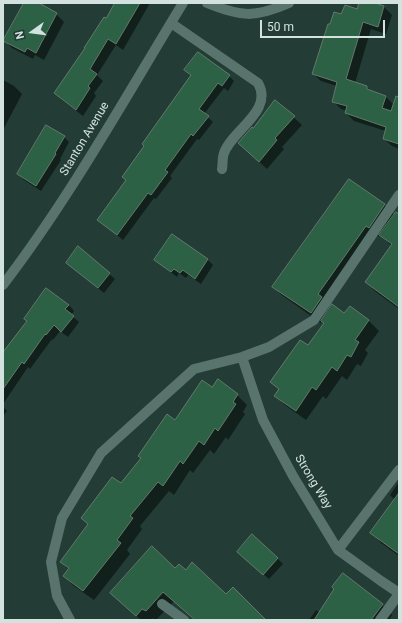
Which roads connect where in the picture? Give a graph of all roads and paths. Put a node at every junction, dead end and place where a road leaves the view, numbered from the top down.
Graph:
1 (183, 3) edge
2 (207, 3) edge
3 (289, 3) edge
4 (170, 24) junction
5 (222, 169) dead end
6 (399, 195) edge
7 (3, 285) edge
8 (242, 357) junction
9 (399, 470) edge
10 (338, 550) junction
11 (399, 594) edge
12 (162, 604) dead end
13 (70, 620) edge
14 (184, 620) edge
15 (380, 620) edge

1 - 4 street, Stanton Avenue
2 - 3 street
4 - 5 street
4 - 7 street, Stanton Avenue
6 - 8 street
8 - 10 street, Strong Way
8 - 13 street
9 - 10 street
10 - 11 street, Strong Way
11 - 15 street
12 - 14 street

